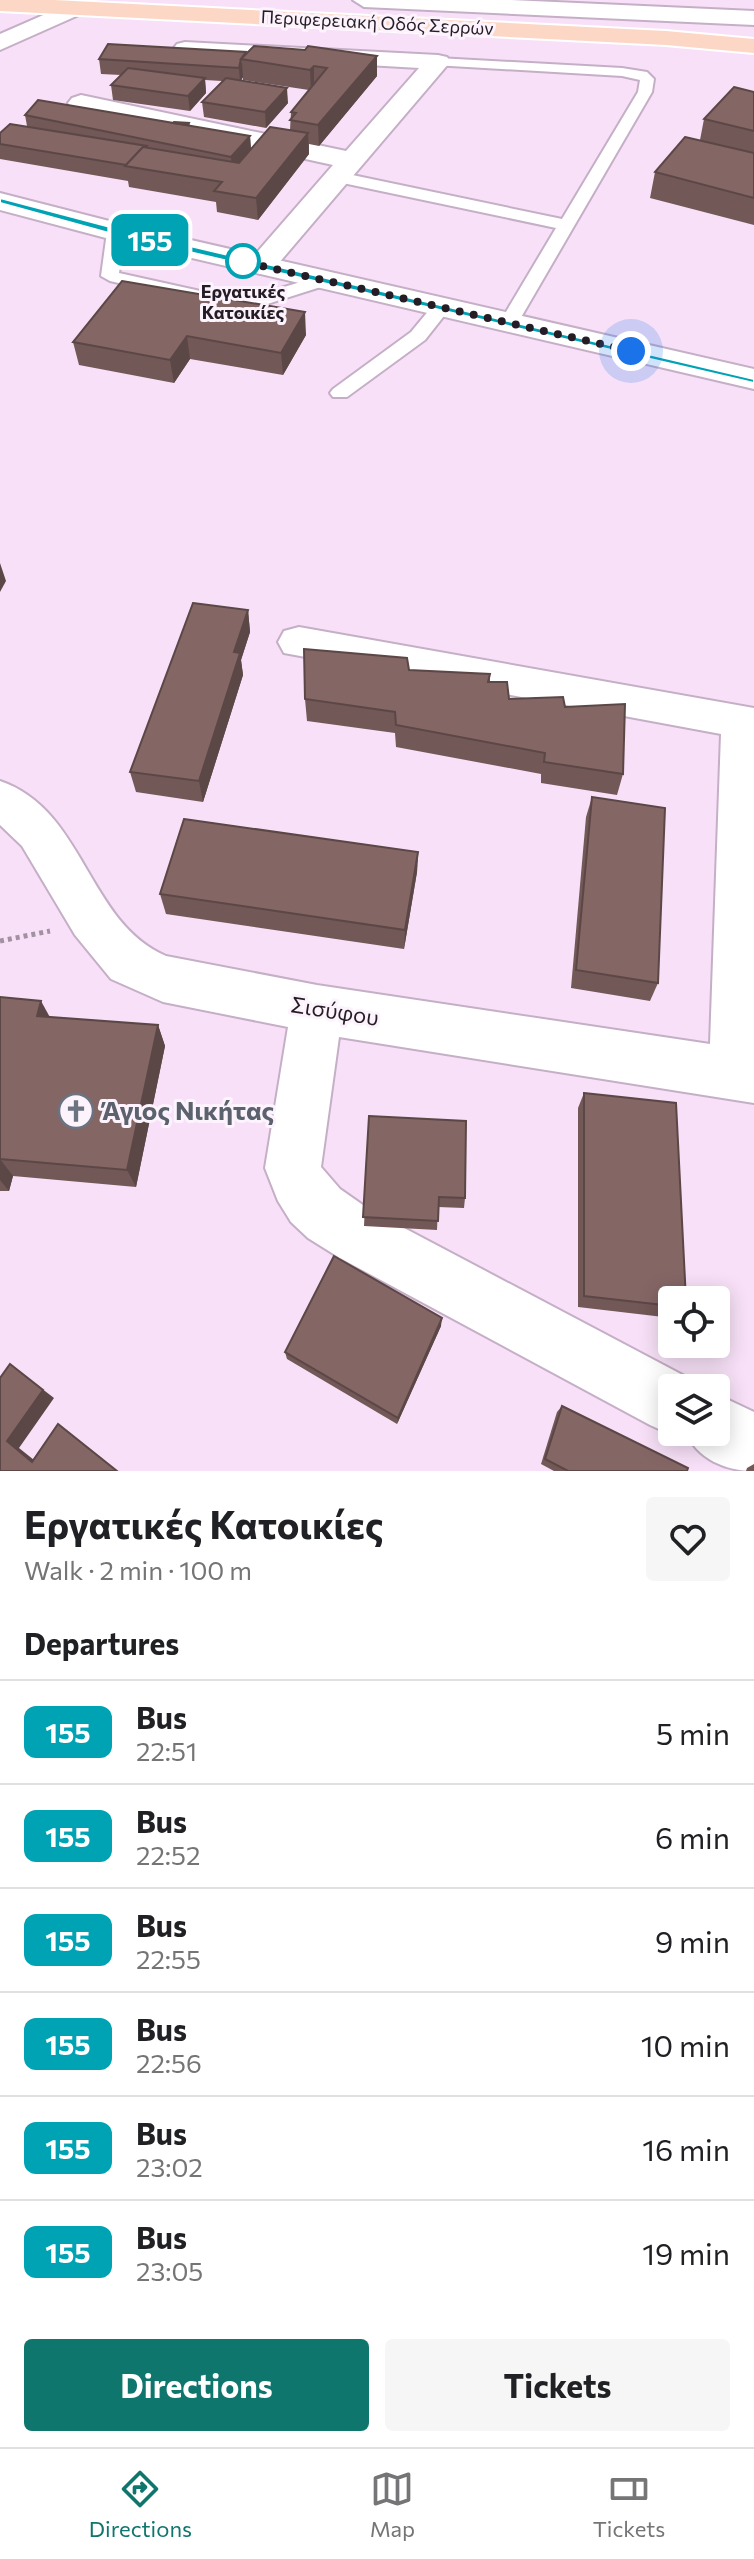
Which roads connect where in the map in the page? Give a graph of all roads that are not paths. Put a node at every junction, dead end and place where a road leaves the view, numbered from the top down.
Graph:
1 (364, 0) edge
2 (63, 7) edge
3 (5, 16) edge
4 (754, 18) edge
5 (0, 43) edge
6 (169, 48) edge
7 (754, 48) edge
8 (438, 62) junction
9 (81, 103) dead end
10 (345, 169) junction
11 (0, 201) edge
12 (567, 225) junction
13 (116, 232) junction
14 (261, 265) junction
15 (324, 280) junction
16 (442, 307) junction
17 (509, 322) junction
18 (754, 379) edge
19 (340, 393) dead end
20 (299, 642) dead end
21 (748, 709) edge
22 (0, 800) edge
23 (317, 1009) junction
24 (745, 1075) edge
25 (658, 1396) edge
26 (730, 1434) edge
27 (754, 1447) edge

1 - 4 street
2 - 3 main road, Περιφερειακή Οδός Σερρών
2 - 5 street
2 - 7 main road, Περιφερειακή Οδός Σερρών
6 - 8 street
8 - 10 street
8 - 12 lane
9 - 10 street
10 - 12 lane
10 - 14 street
11 - 13 street
12 - 17 lane
13 - 14 street
13 - 15 lane
14 - 15 street
15 - 16 street
16 - 17 street
16 - 19 lane
17 - 18 street
20 - 21 street
21 - 24 street
22 - 23 street, Σισύφου
23 - 24 street, Σισύφου
23 - 25 street
26 - 27 street

